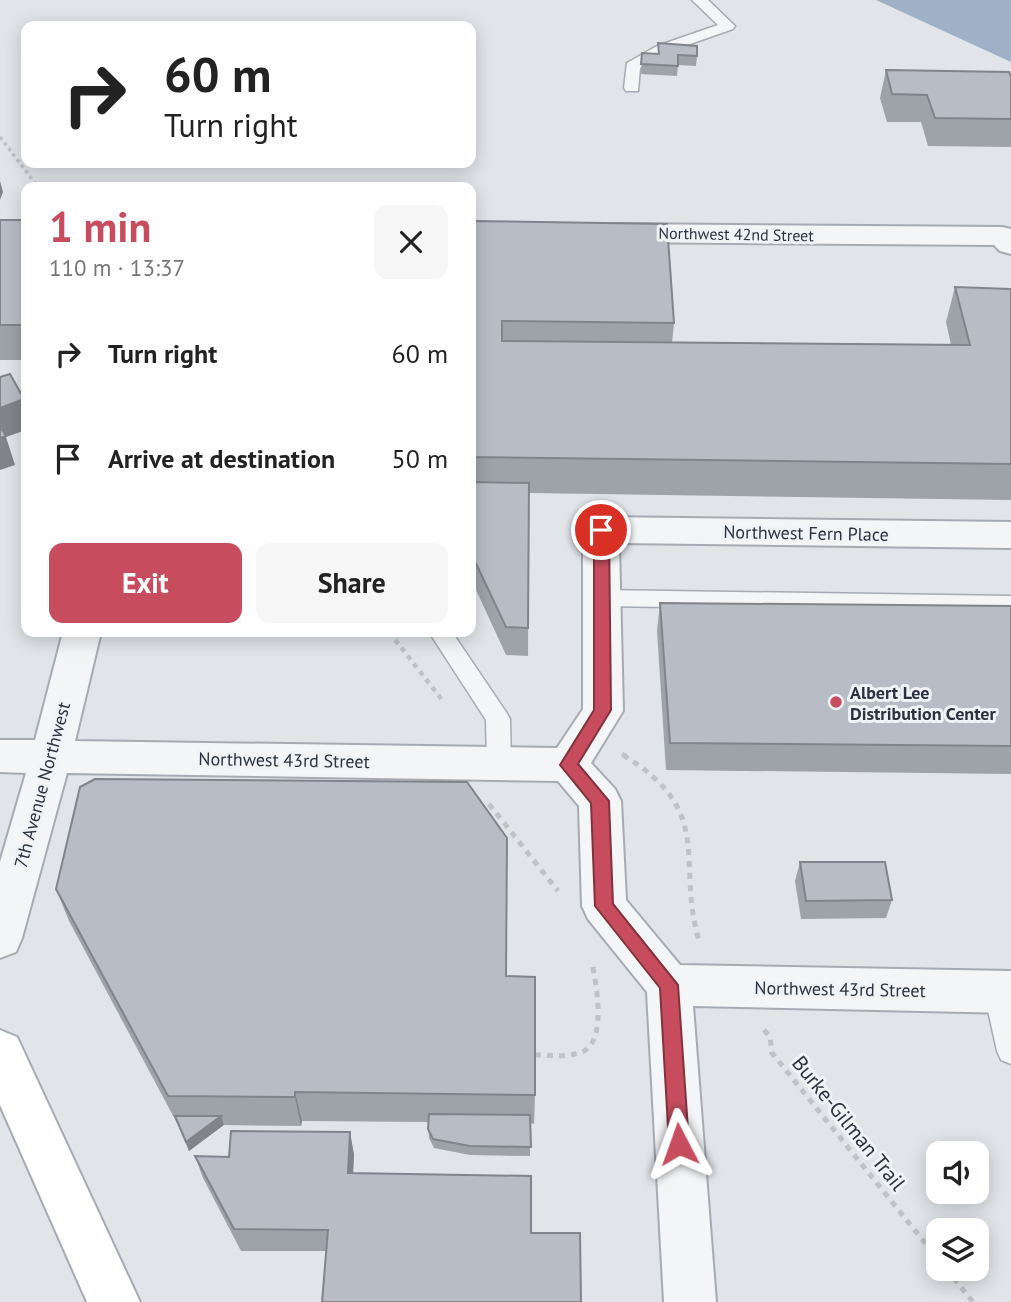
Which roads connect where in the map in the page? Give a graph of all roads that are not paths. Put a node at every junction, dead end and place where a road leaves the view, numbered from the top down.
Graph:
1 (699, 0) edge
2 (632, 88) dead end
3 (583, 232) edge
4 (1006, 241) edge
5 (1011, 535) edge
6 (602, 598) junction
7 (1011, 604) edge
8 (81, 637) edge
9 (443, 637) edge
10 (0, 756) edge
11 (51, 757) junction
12 (499, 764) junction
13 (568, 765) junction
14 (0, 938) edge
15 (669, 985) junction
16 (1004, 992) edge
17 (1011, 1051) edge
18 (0, 1052) edge
19 (114, 1302) edge
20 (690, 1302) edge

1 - 2 lane
3 - 4 street, Northwest 42nd Street
5 - 6 street, Northwest Fern Place
6 - 7 lane
6 - 13 street
8 - 11 street, 7th Avenue Northwest
9 - 12 lane
10 - 11 street, Northwest 43rd Street
11 - 12 street, Northwest 43rd Street
11 - 14 street, 7th Avenue Northwest
12 - 13 street, Northwest 43rd Street
13 - 15 street
15 - 16 street, Northwest 43rd Street
15 - 20 street
16 - 17 lane
18 - 19 main road

